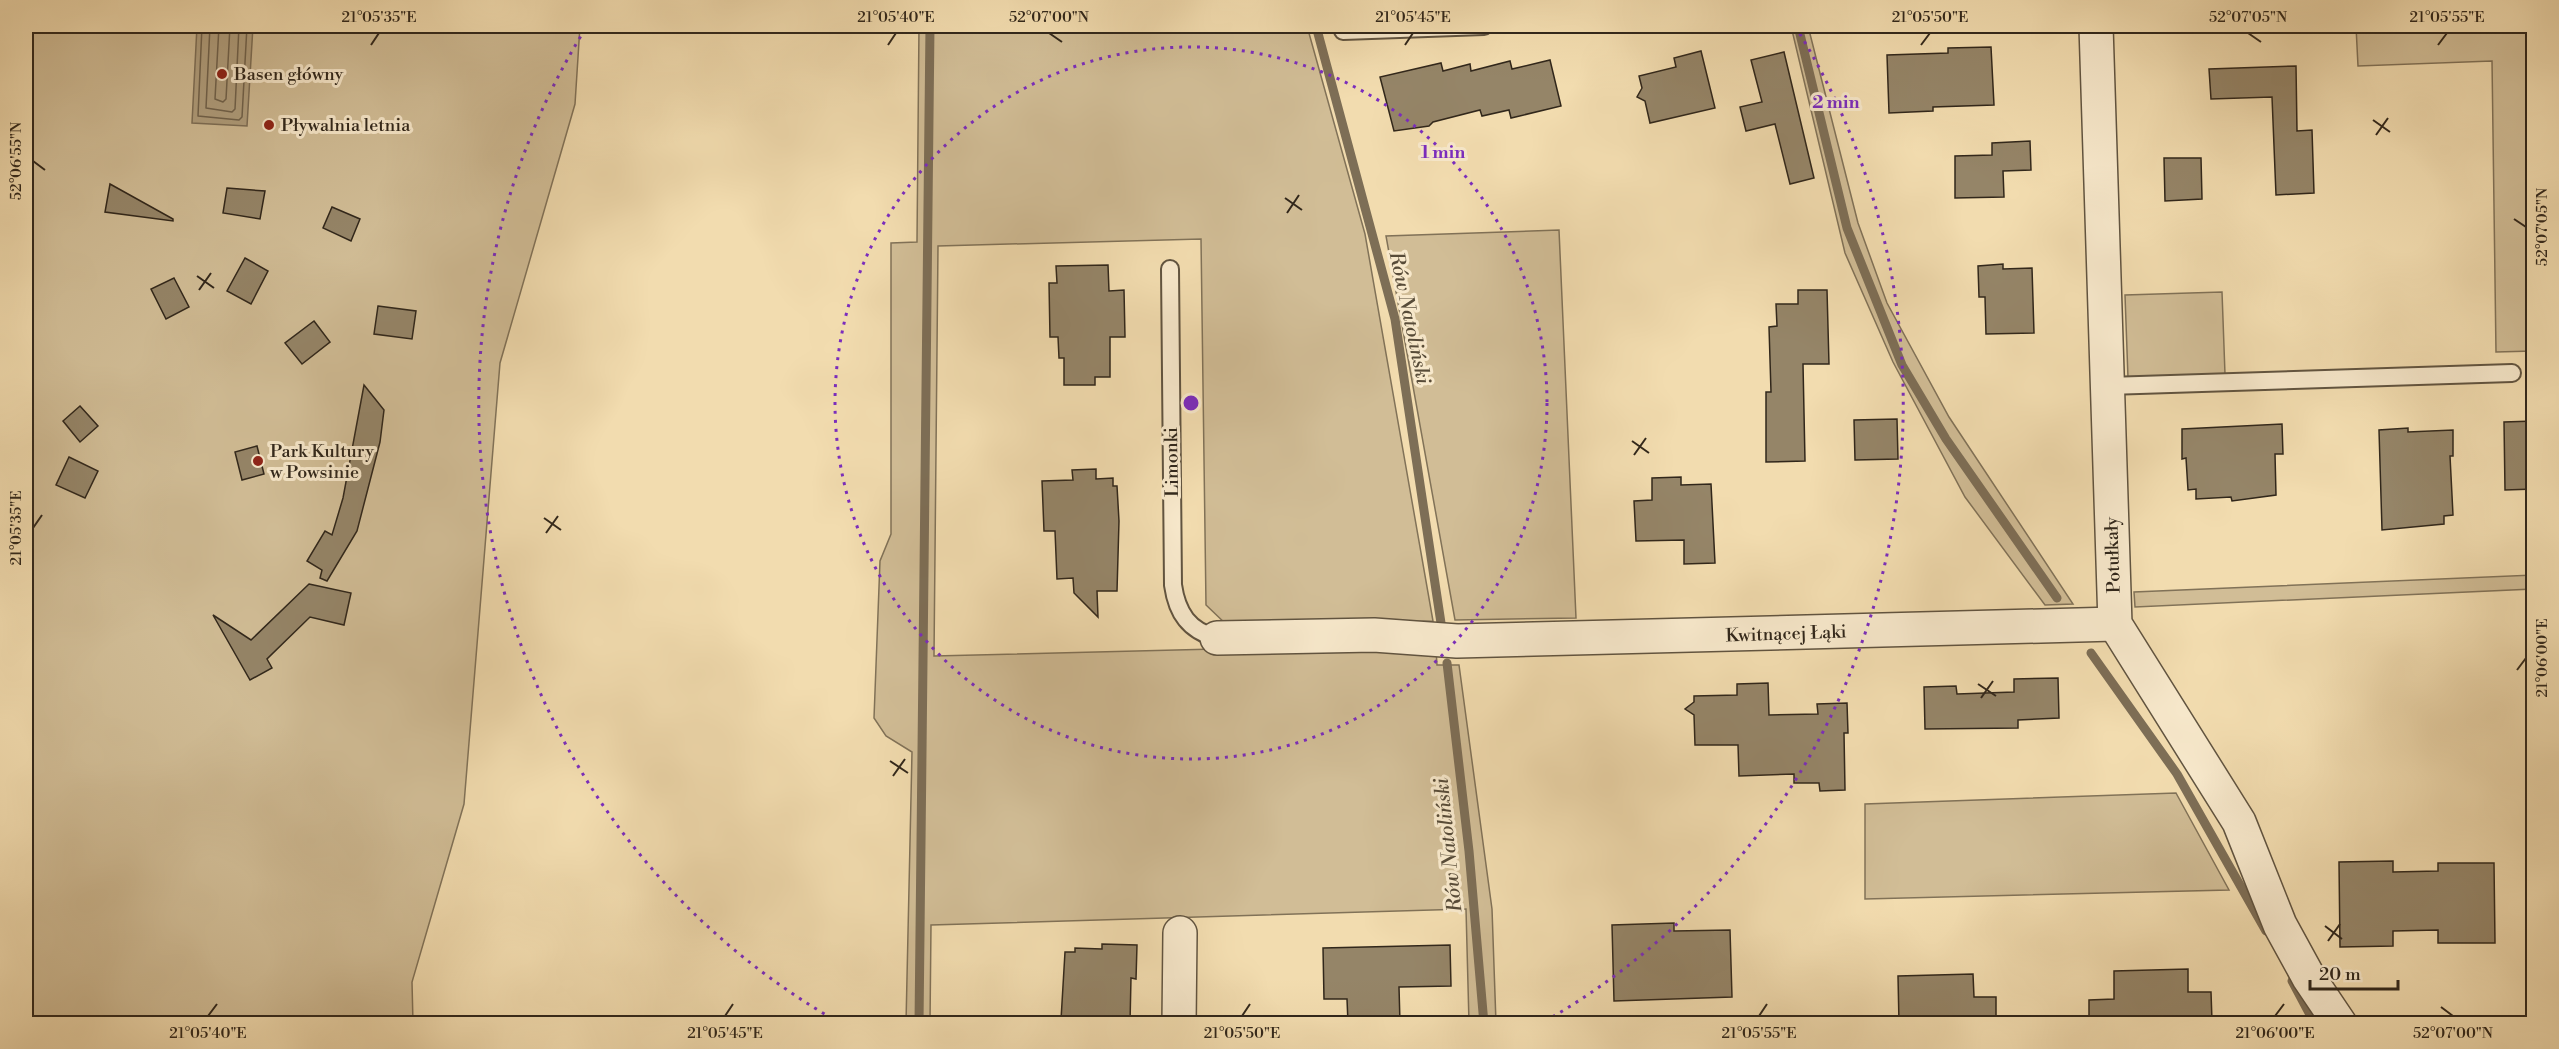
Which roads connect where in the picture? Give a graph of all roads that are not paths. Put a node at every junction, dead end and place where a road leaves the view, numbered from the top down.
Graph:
1 (1484, 26) edge
2 (2096, 26) edge
3 (1343, 32) dead end
4 (1170, 269) dead end
5 (2512, 373) dead end
6 (2108, 386) junction
7 (2115, 624) junction
8 (1217, 638) joint
9 (1180, 933) dead end
10 (1179, 1023) edge
11 (2340, 1023) edge

1 - 3 lane
2 - 6 street, Potułkały
4 - 8 lane, Limonki
5 - 6 lane
6 - 7 street, Potułkały
7 - 8 street, Kwitnącej Łąki
7 - 11 street
9 - 10 street

